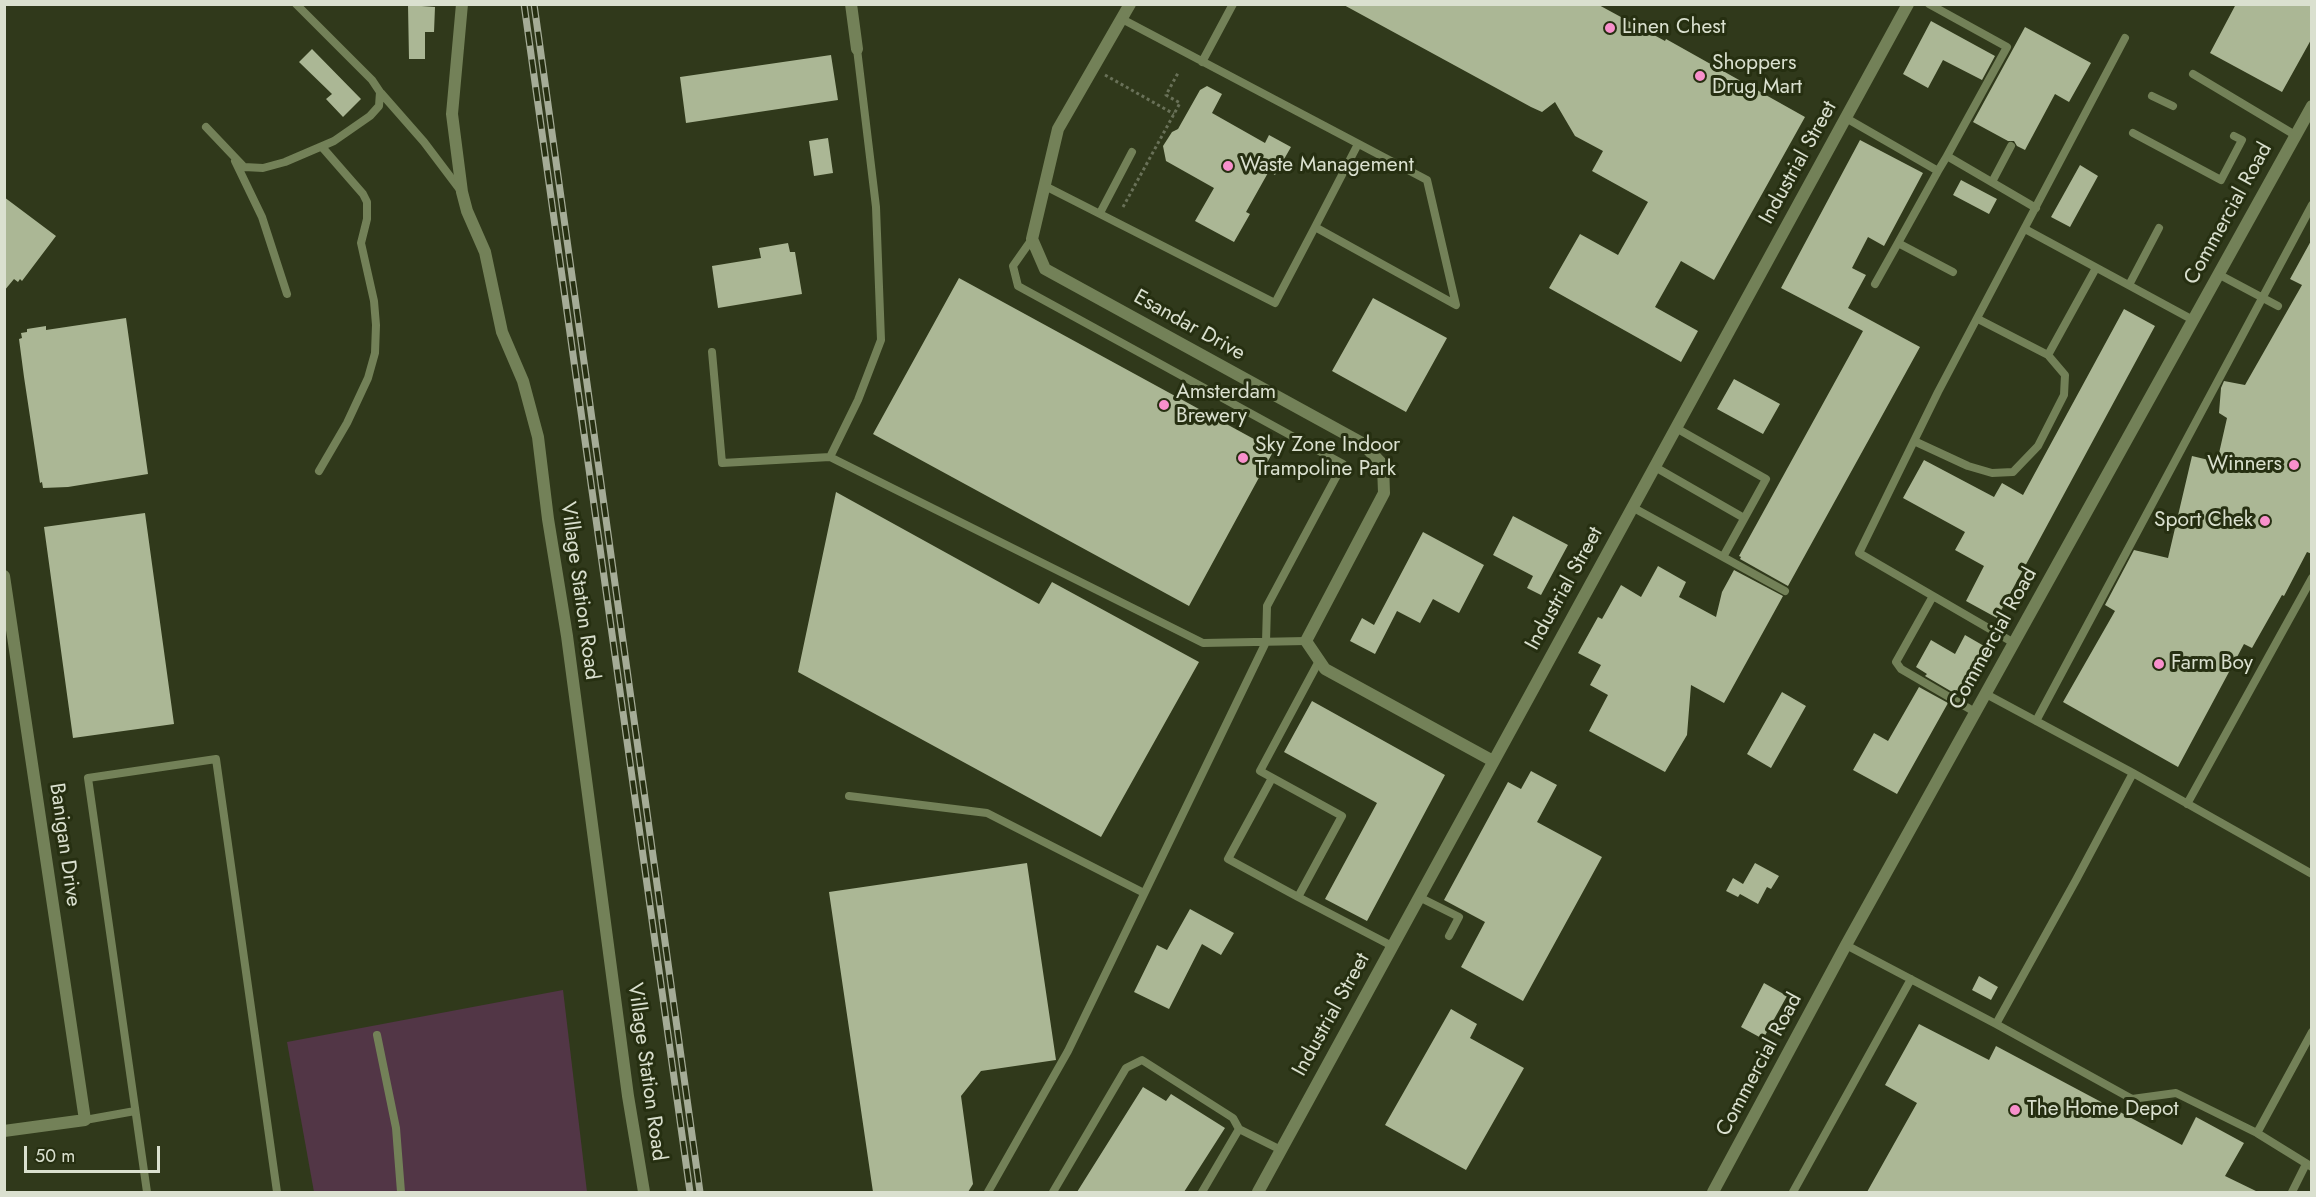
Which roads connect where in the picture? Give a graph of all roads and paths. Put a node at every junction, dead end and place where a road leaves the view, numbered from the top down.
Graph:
1 (296, 4) edge
2 (462, 4) edge
3 (851, 4) edge
4 (1130, 4) edge
5 (1233, 4) edge
6 (1908, 4) edge
7 (1929, 4) edge
8 (1122, 19) junction
9 (2125, 38) dead end
10 (857, 49) joint
11 (1202, 62) junction
12 (1093, 69) junction
13 (1178, 73) dead end
14 (2193, 74) dead end
15 (380, 92) junction
16 (2152, 96) dead end
17 (2173, 106) dead end
18 (2312, 106) edge
19 (1174, 114) junction
20 (1846, 118) junction
21 (207, 127) dead end
22 (2133, 133) dead end
23 (2295, 135) junction
24 (2234, 136) dead end
25 (1358, 144) junction
26 (2011, 146) dead end
27 (322, 147) junction
28 (230, 151) junction
29 (1132, 152) dead end
30 (1947, 156) junction
31 (1938, 171) junction
32 (1992, 182) junction
33 (1045, 186) junction
34 (462, 192) junction
35 (2312, 205) edge
36 (1123, 207) dead end
37 (2036, 208) junction
38 (1100, 213) junction
39 (1315, 227) junction
40 (2159, 228) dead end
41 (2025, 229) junction
42 (1032, 240) junction
43 (1898, 243) junction
44 (2096, 268) junction
45 (1953, 272) dead end
46 (2218, 274) junction
47 (1875, 284) dead end
48 (2128, 285) junction
49 (287, 294) dead end
50 (2262, 298) junction
51 (2278, 306) dead end
52 (1978, 320) junction
53 (2193, 320) junction
54 (712, 352) dead end
55 (2048, 355) junction
56 (1676, 428) junction
57 (1914, 441) junction
58 (830, 457) junction
59 (1655, 467) junction
60 (319, 471) dead end
61 (1632, 507) junction
62 (1744, 518) junction
63 (1723, 557) junction
64 (4, 576) edge
65 (2312, 578) edge
66 (1785, 591) dead end
67 (1933, 596) junction
68 (1306, 641) junction
69 (1266, 642) junction
70 (2014, 643) junction
71 (1319, 661) junction
72 (1986, 694) junction
73 (1976, 712) junction
74 (2036, 720) junction
75 (1493, 761) junction
76 (2133, 773) junction
77 (1272, 778) junction
78 (849, 796) dead end
79 (2187, 804) junction
80 (2312, 874) edge
81 (1144, 893) junction
82 (1298, 897) junction
83 (1419, 897) junction
84 (1449, 936) dead end
85 (1846, 945) junction
86 (1392, 946) junction
87 (1911, 979) junction
88 (1996, 1024) junction
89 (2312, 1032) edge
90 (377, 1035) dead end
91 (135, 1112) junction
92 (85, 1120) junction
93 (1239, 1129) junction
94 (4, 1131) edge
95 (2257, 1132) junction
96 (1281, 1150) junction
97 (2309, 1165) edge
98 (147, 1192) edge
99 (277, 1192) edge
100 (401, 1192) edge
101 (644, 1192) edge
102 (988, 1192) edge
103 (1053, 1192) edge
104 (1202, 1192) edge
105 (1258, 1192) edge
106 (1713, 1192) edge
107 (1792, 1192) edge
108 (2292, 1192) edge

1 - 15 lane
2 - 34 street, Village Station Road
3 - 10 street
4 - 8 street
5 - 11 lane
6 - 20 street, Industrial Street
7 - 30 lane
8 - 11 lane
8 - 12 street
9 - 37 lane
10 - 58 lane
11 - 25 lane
12 - 19 path
12 - 33 street
13 - 19 path
14 - 23 lane
15 - 27 lane
15 - 34 lane
16 - 17 lane
18 - 23 street, Commercial Road
19 - 36 path
20 - 31 lane
20 - 56 street, Industrial Street
21 - 28 lane
22 - 24 lane
23 - 46 street, Commercial Road
25 - 39 lane
25 - 39 lane
26 - 32 lane
27 - 28 lane
27 - 60 lane
28 - 49 lane
29 - 38 lane
30 - 31 lane
30 - 32 lane
31 - 43 lane
32 - 37 lane
33 - 38 lane
33 - 42 street
34 - 101 street, Village Station Road
35 - 50 lane
37 - 41 lane
38 - 39 lane
40 - 48 lane
41 - 44 lane
41 - 52 lane
42 - 68 street, Esandar Drive
42 - 69 lane
43 - 45 lane
43 - 47 lane
44 - 48 lane
44 - 55 lane
46 - 50 lane
46 - 53 street, Commercial Road
48 - 53 lane
50 - 51 lane
50 - 74 lane
52 - 55 lane
52 - 57 lane
53 - 70 street, Commercial Road
54 - 58 lane
55 - 57 lane
56 - 59 street, Industrial Street
56 - 62 lane
57 - 67 lane
58 - 69 lane
59 - 61 street, Industrial Street
59 - 62 lane
61 - 63 lane
61 - 75 street, Industrial Street
62 - 63 lane
63 - 66 lane
64 - 92 street, Banigan Drive
65 - 79 lane
67 - 70 lane
67 - 73 lane
68 - 69 lane
68 - 71 street
69 - 81 lane
70 - 72 street, Commercial Road
71 - 75 street
71 - 77 lane
72 - 73 street, Commercial Road
72 - 74 lane
73 - 85 street, Commercial Road
74 - 76 lane
75 - 83 street, Industrial Street
76 - 79 lane
76 - 88 lane
77 - 82 lane
77 - 82 lane
78 - 81 lane
79 - 80 lane
81 - 102 lane
82 - 86 lane
83 - 84 lane
83 - 86 street, Industrial Street
85 - 87 lane
85 - 106 street, Commercial Road
86 - 96 street, Industrial Street
87 - 88 lane
87 - 107 lane
88 - 95 lane
89 - 95 lane
90 - 100 lane
91 - 92 lane
91 - 98 lane
91 - 99 lane
92 - 94 street
93 - 96 lane
93 - 103 lane
93 - 104 lane
95 - 97 lane
96 - 105 street, Industrial Street
97 - 108 lane

